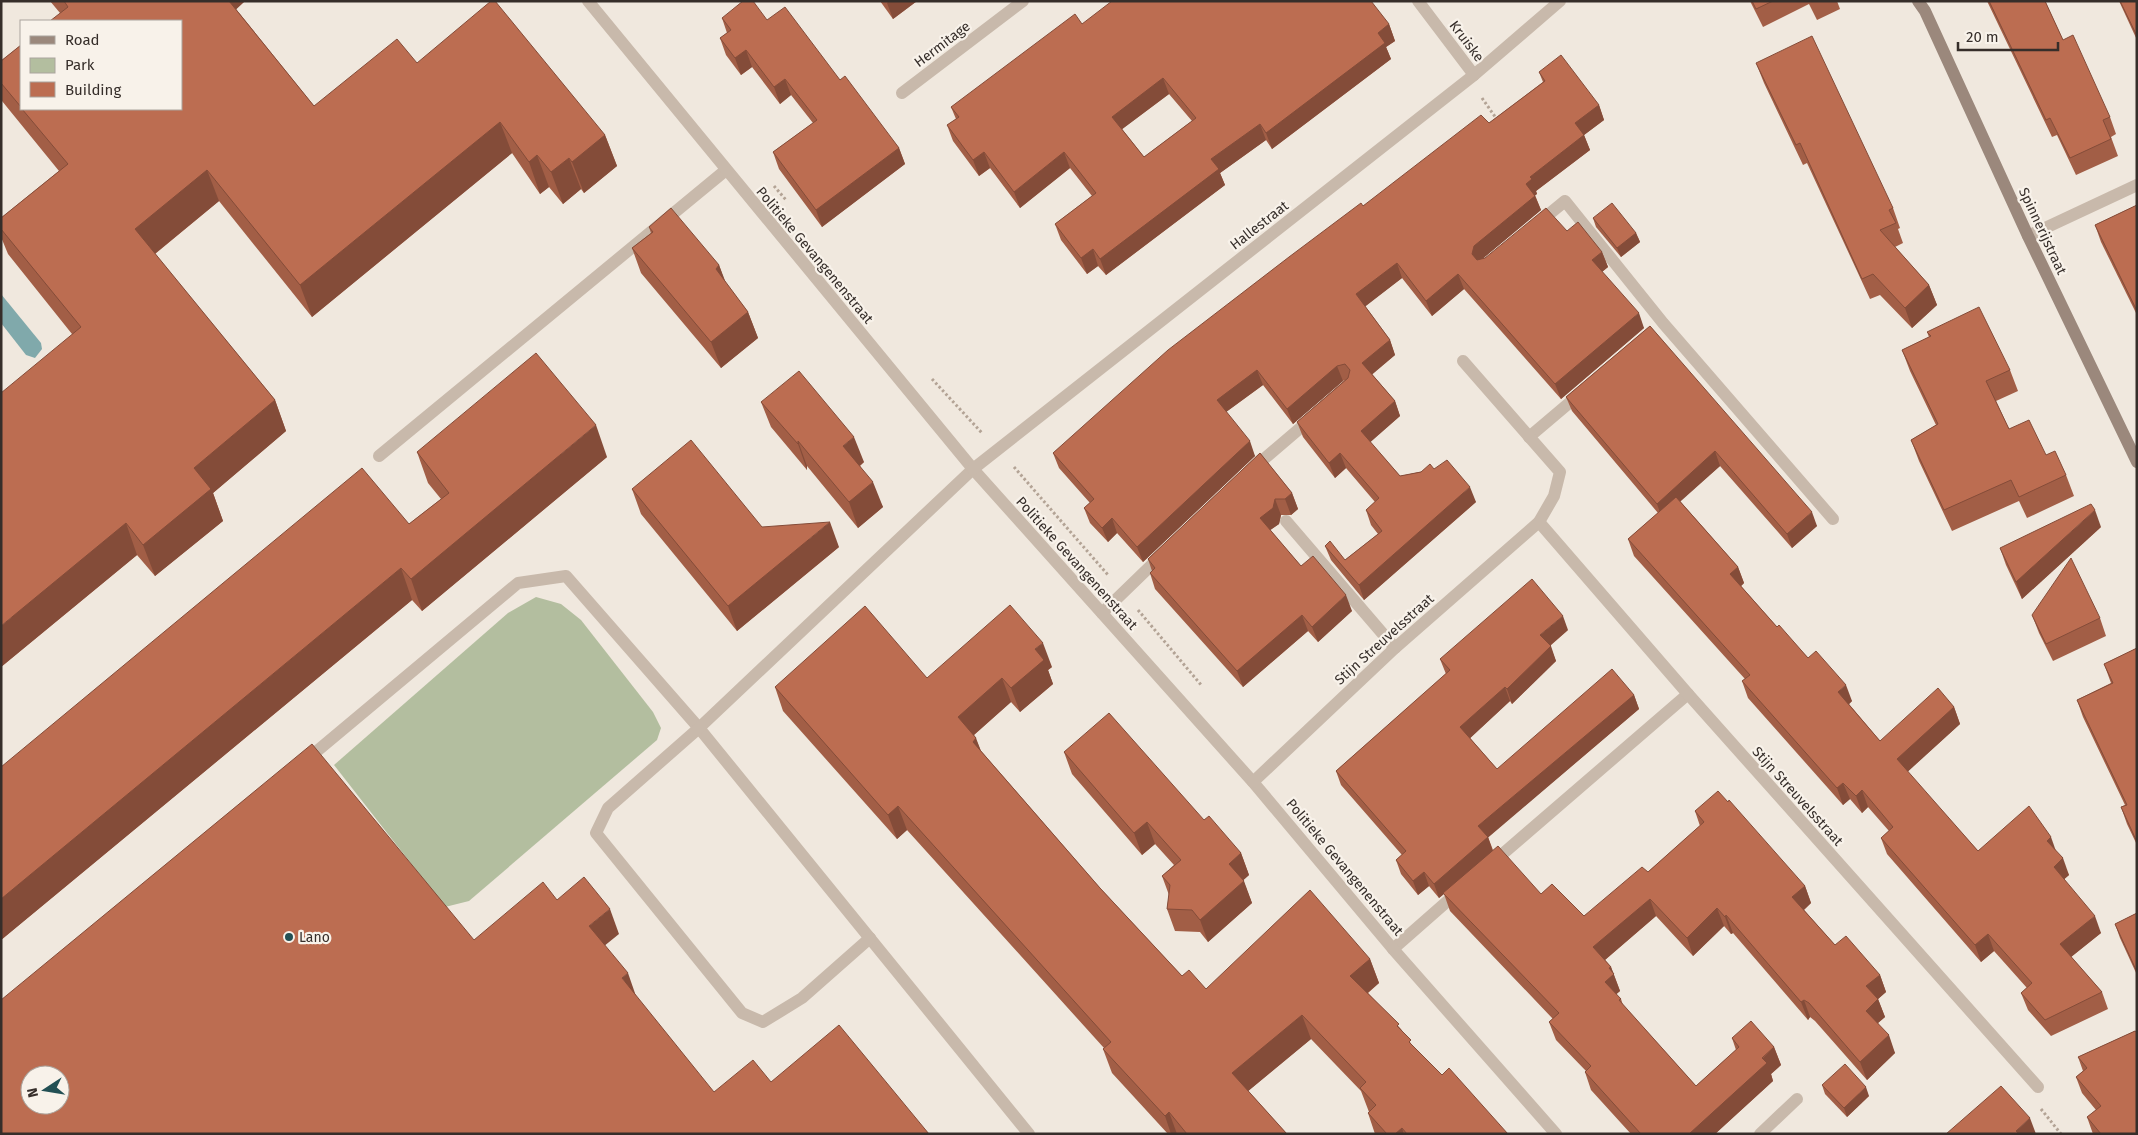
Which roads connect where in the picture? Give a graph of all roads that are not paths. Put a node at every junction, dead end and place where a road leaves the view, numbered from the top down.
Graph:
1 (588, 1) edge
2 (1023, 1) edge
3 (1418, 1) edge
4 (1560, 1) edge
5 (1922, 5) edge
6 (1474, 75) junction
7 (902, 93) dead end
8 (726, 170) junction
9 (2137, 184) edge
10 (1529, 231) edge
11 (2028, 236) junction
12 (1463, 361) dead end
13 (1589, 386) edge
14 (1319, 412) edge
15 (1530, 437) junction
16 (379, 456) dead end
17 (2137, 462) edge
18 (973, 469) junction
19 (1243, 477) edge
20 (1833, 519) dead end
21 (1286, 521) dead end
22 (1539, 522) junction
23 (1173, 544) edge
24 (1102, 613) junction
25 (1395, 648) junction
26 (1688, 694) junction
27 (699, 728) junction
28 (291, 772) edge
29 (1253, 782) junction
30 (870, 938) junction
31 (1393, 948) junction
32 (2038, 1088) road end
33 (1797, 1099) dead end
34 (1029, 1134) edge
35 (1556, 1134) edge
36 (1760, 1134) edge

1 - 8 street, Politieke Gevangenenstraat
2 - 7 street, Hermitage
3 - 6 street, Kruiske
4 - 6 street, Hallestraat
5 - 11 street, Spinnerijstraat
6 - 18 street, Hallestraat
8 - 16 street
8 - 18 street, Politieke Gevangenenstraat
9 - 11 street
10 - 20 street
11 - 17 street, Spinnerijstraat
12 - 15 street, Stijn Streuvelsstraat
13 - 15 street
14 - 19 street
15 - 22 street, Stijn Streuvelsstraat
18 - 24 street, Politieke Gevangenenstraat
18 - 27 street, Hallestraat
21 - 25 street
22 - 25 street, Stijn Streuvelsstraat
22 - 26 street, Stijn Streuvelsstraat
23 - 24 street
24 - 29 street, Politieke Gevangenenstraat
25 - 29 street, Stijn Streuvelsstraat
26 - 31 street
26 - 32 street, Stijn Streuvelsstraat
27 - 28 street
27 - 30 street
27 - 30 street, Hallestraat
29 - 31 street, Politieke Gevangenenstraat
30 - 34 street
31 - 35 street, Politieke Gevangenenstraat
33 - 36 street

